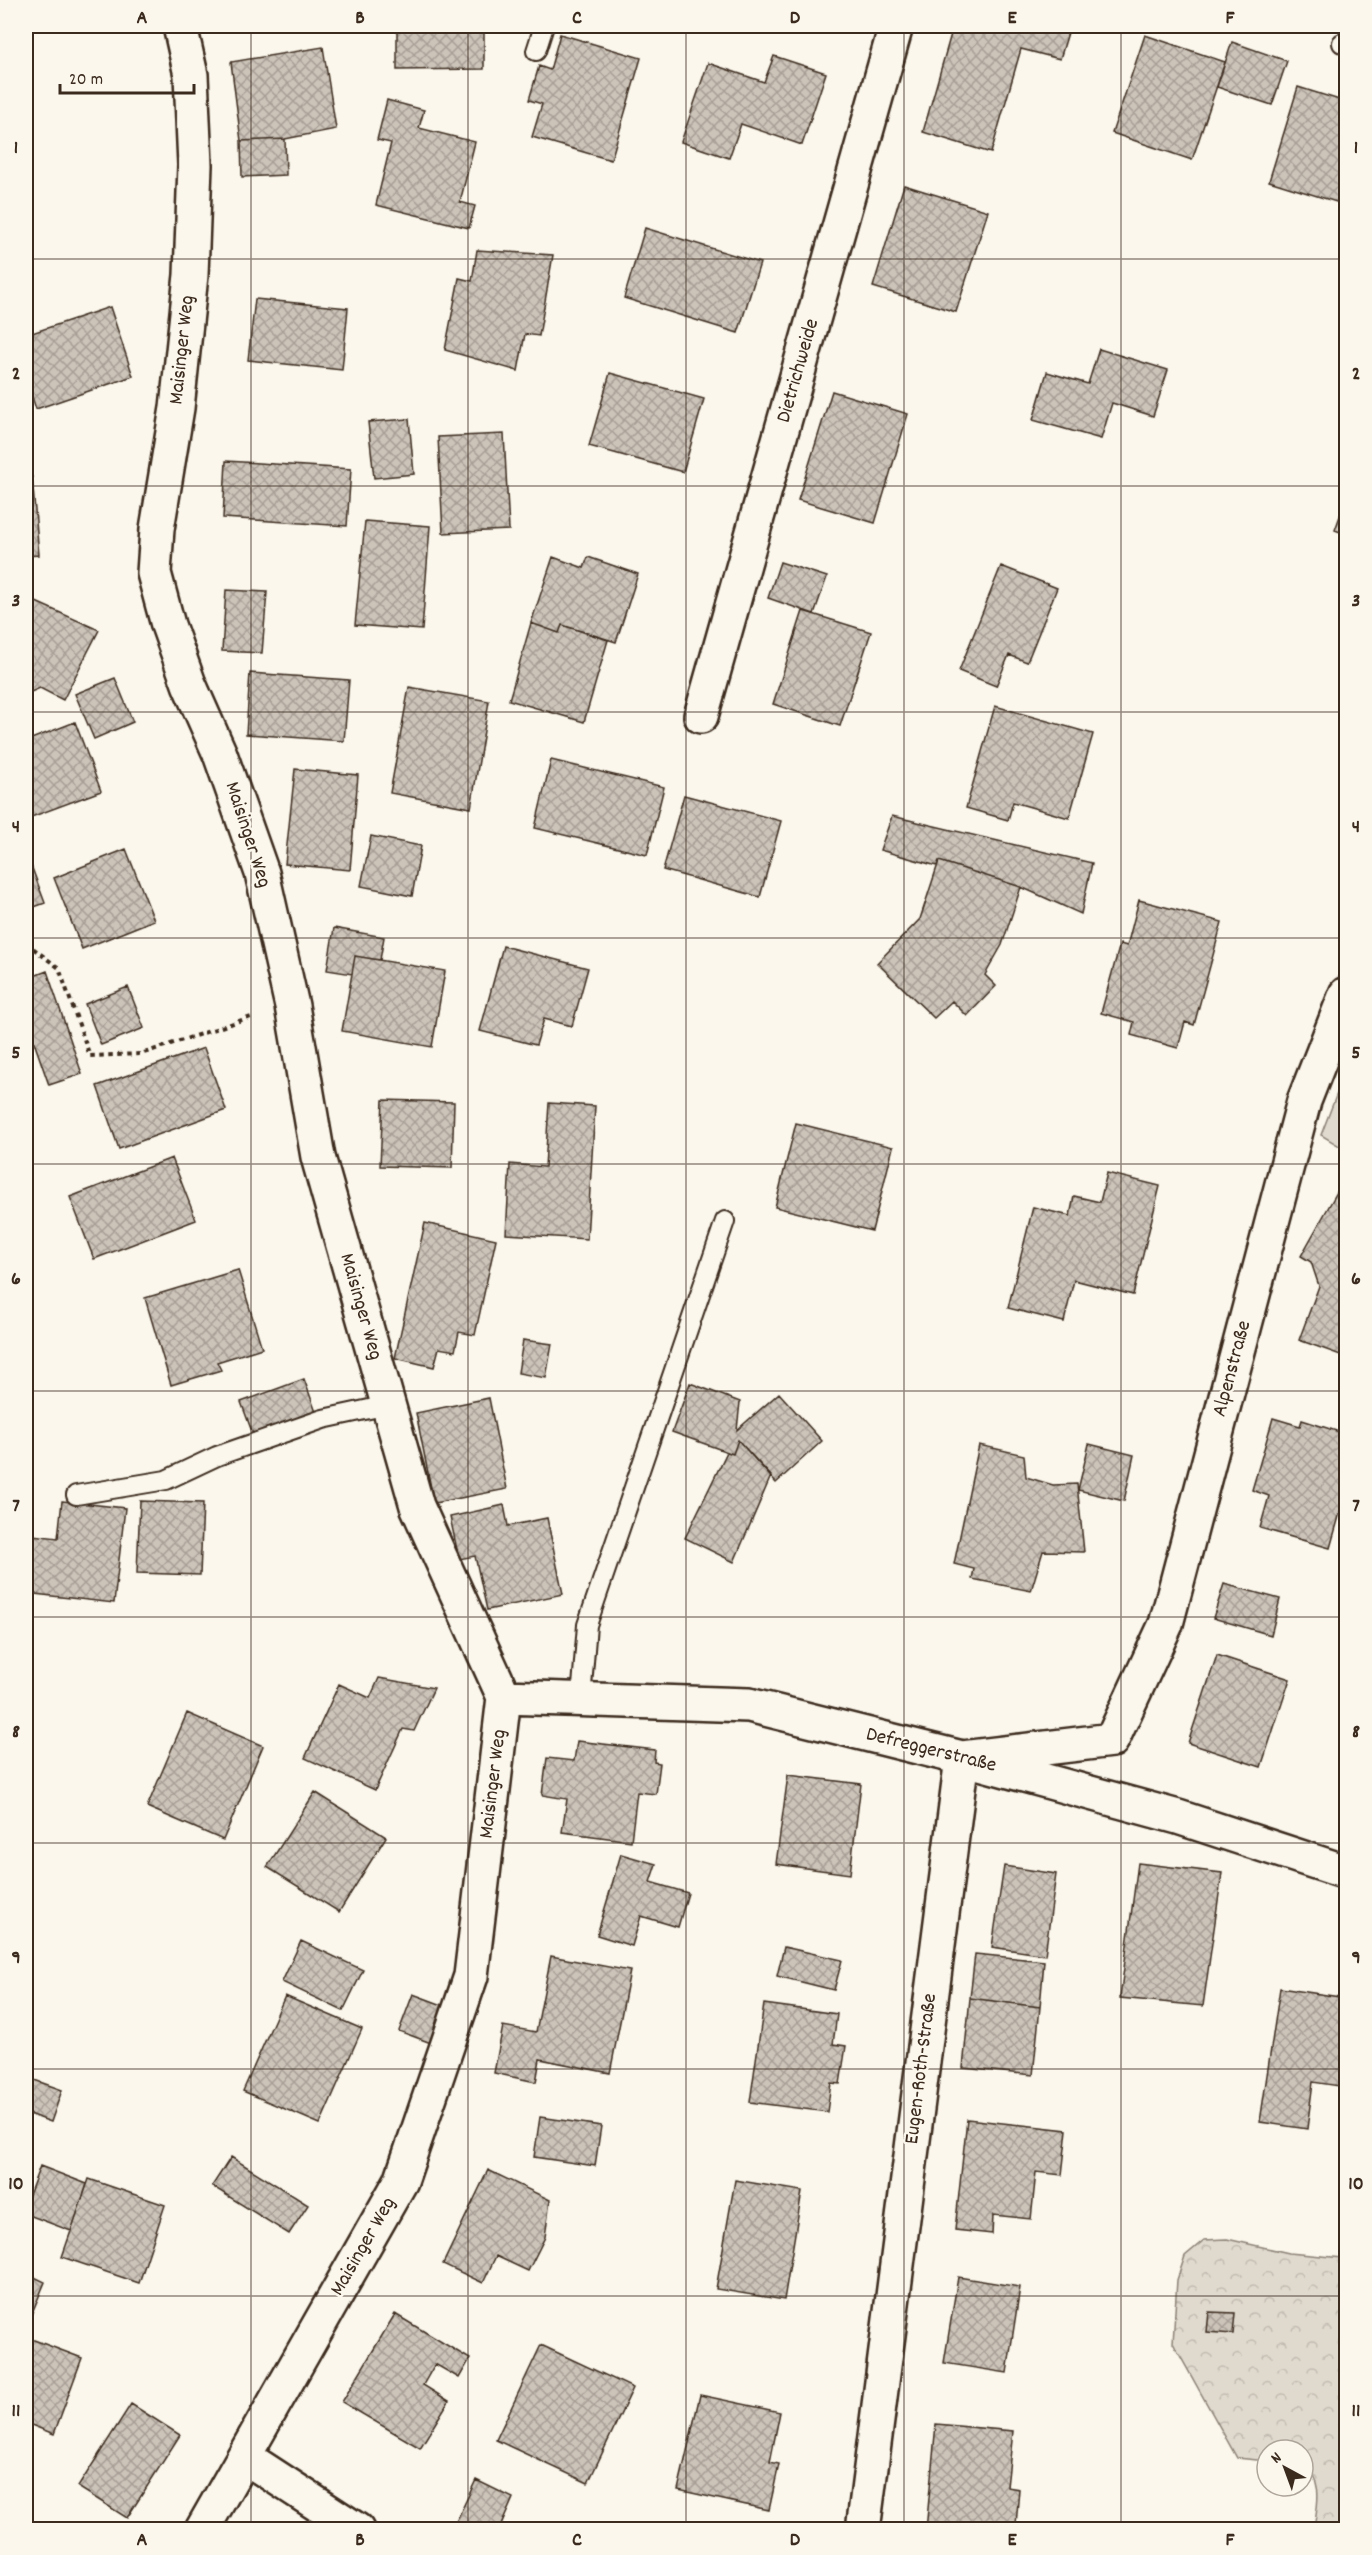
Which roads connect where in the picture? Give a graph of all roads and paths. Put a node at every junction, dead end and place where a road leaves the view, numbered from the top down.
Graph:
1 (180, 26) edge
2 (544, 26) edge
3 (896, 26) edge
4 (536, 51) dead end
5 (701, 716) dead end
6 (26, 943) edge
7 (1347, 994) edge
8 (292, 1006) junction
9 (725, 1221) dead end
10 (388, 1405) junction
11 (76, 1495) dead end
12 (504, 1697) junction
13 (581, 1699) junction
14 (962, 1758) junction
15 (1347, 1872) edge
16 (245, 2457) junction
17 (202, 2529) edge
18 (357, 2529) edge
19 (863, 2529) edge

1 - 8 street, Maisinger Weg
2 - 4 lane
3 - 5 street, Dietrichweide
6 - 8 path
7 - 14 street, Alpenstraße
8 - 10 street, Maisinger Weg
9 - 13 lane
10 - 11 lane
10 - 12 street, Maisinger Weg
12 - 13 street, Defreggerstraße
12 - 16 street, Maisinger Weg
13 - 14 street, Defreggerstraße
14 - 15 street, Defreggerstraße
14 - 19 street, Eugen-Roth-Straße
16 - 17 street, Maisinger Weg
16 - 18 street

